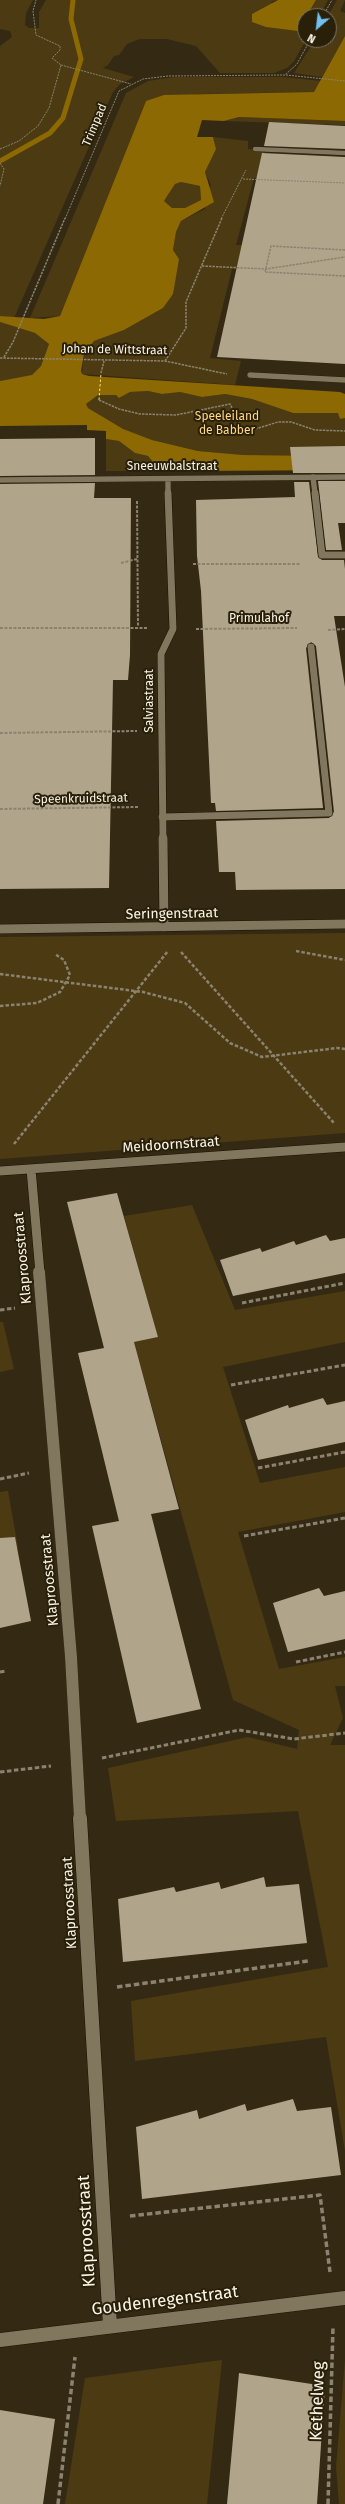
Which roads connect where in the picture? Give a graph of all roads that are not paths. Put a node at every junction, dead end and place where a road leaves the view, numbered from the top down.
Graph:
1 (255, 149) road end
2 (345, 153) edge
3 (250, 375) road end
4 (345, 380) edge
5 (313, 477) junction
6 (345, 477) edge
7 (168, 479) junction
8 (0, 480) edge
9 (345, 555) edge
10 (311, 647) dead end
11 (162, 817) junction
12 (345, 924) edge
13 (164, 927) junction
14 (0, 929) edge
15 (345, 1147) edge
16 (31, 1169) junction
17 (4, 1171) edge
18 (339, 2299) edge
19 (110, 2326) junction
20 (0, 2340) edge

1 - 2 street
3 - 4 street
5 - 6 street, Sneeuwbalstraat
5 - 7 street, Sneeuwbalstraat
5 - 9 street
7 - 8 street, Sneeuwbalstraat
7 - 11 street, Salviastraat
10 - 11 street
11 - 13 street, Salviastraat
12 - 13 street, Seringenstraat
13 - 14 street, Seringenstraat
15 - 16 street, Meidoornstraat
16 - 17 street, Meidoornstraat
16 - 19 street, Klaproosstraat
18 - 19 street, Goudenregenstraat
19 - 20 street, Goudenregenstraat

